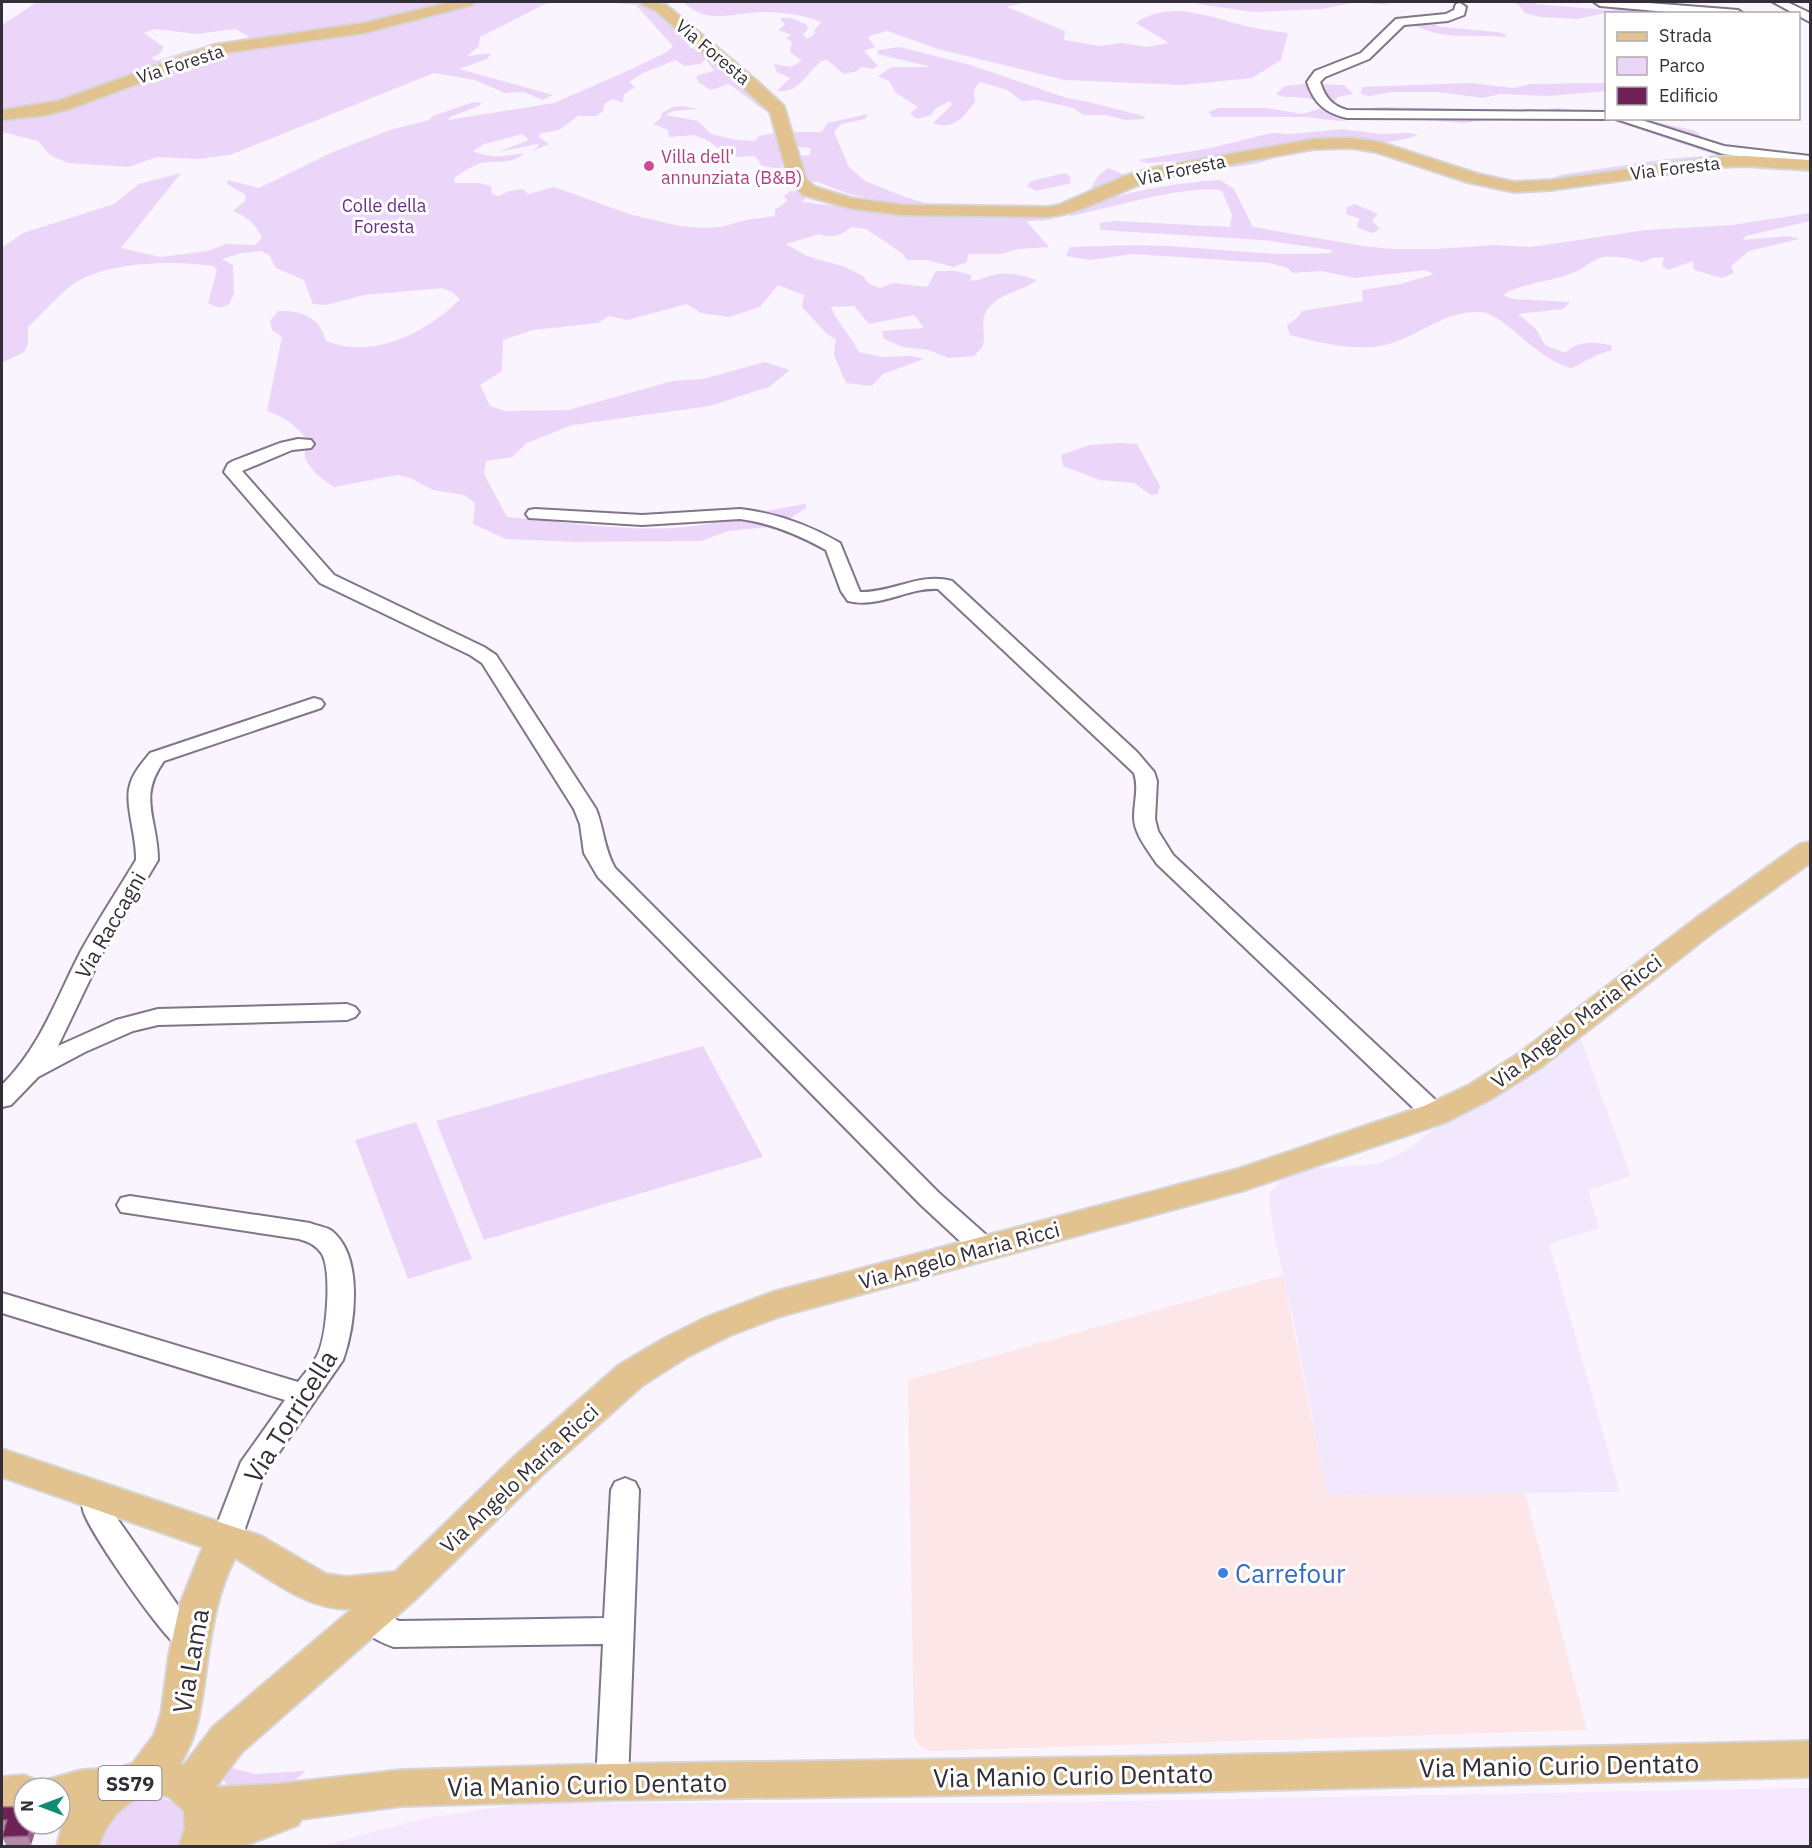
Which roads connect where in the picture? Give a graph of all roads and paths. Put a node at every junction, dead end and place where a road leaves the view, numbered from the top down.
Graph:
1 (467, 2) edge
2 (648, 2) edge
3 (1600, 2) edge
4 (1779, 2) edge
5 (1460, 7) dead end
6 (1715, 12) edge
7 (1796, 12) edge
8 (2, 115) edge
9 (1605, 116) edge
10 (1626, 120) edge
11 (1810, 160) edge
12 (1810, 165) edge
13 (305, 444) dead end
14 (535, 514) dead end
15 (314, 704) dead end
16 (1810, 850) edge
17 (347, 1012) dead end
18 (29, 1072) junction
19 (2, 1099) edge
20 (1435, 1114) junction
21 (130, 1205) dead end
22 (984, 1248) junction
23 (2, 1303) edge
24 (304, 1395) junction
25 (2, 1463) edge
26 (625, 1490) dead end
27 (96, 1496) junction
28 (226, 1540) junction
29 (405, 1586) junction
30 (319, 1589) junction
31 (358, 1628) junction
32 (619, 1631) junction
33 (191, 1639) junction
34 (173, 1736) junction
35 (222, 1745) junction
36 (1810, 1759) edge
37 (134, 1782) junction
38 (612, 1782) junction
39 (72, 1811) edge
40 (199, 1821) edge

1 - 8 main road, Via Foresta
2 - 12 main road, Via Foresta
3 - 6 street
4 - 7 street
5 - 9 street
10 - 11 street
13 - 22 street
14 - 20 street
15 - 18 street, Via Raccagni
16 - 20 main road, Via Angelo Maria Ricci
17 - 18 street
18 - 19 street, Via Raccagni
20 - 22 main road, Via Angelo Maria Ricci
21 - 24 street, Via Torricella
22 - 29 main road, Via Angelo Maria Ricci
23 - 24 street
24 - 28 street, Via Torricella
25 - 27 main road
26 - 32 street
27 - 28 main road
27 - 33 street
28 - 30 main road
28 - 33 main road, Via Lama
29 - 30 main road
29 - 31 main road, Via Angelo Maria Ricci
30 - 31 main road
31 - 32 street
31 - 35 main road, Via Angelo Maria Ricci
32 - 38 street
33 - 34 main road, Via Lama
34 - 35 main road
34 - 37 main road, Via Lama
35 - 40 main road, Via Angelo Maria Ricci
36 - 38 main road, Via Manio Curio Dentato
37 - 39 main road, SS79
37 - 40 main road, SS79
38 - 40 main road, Via Manio Curio Dentato

